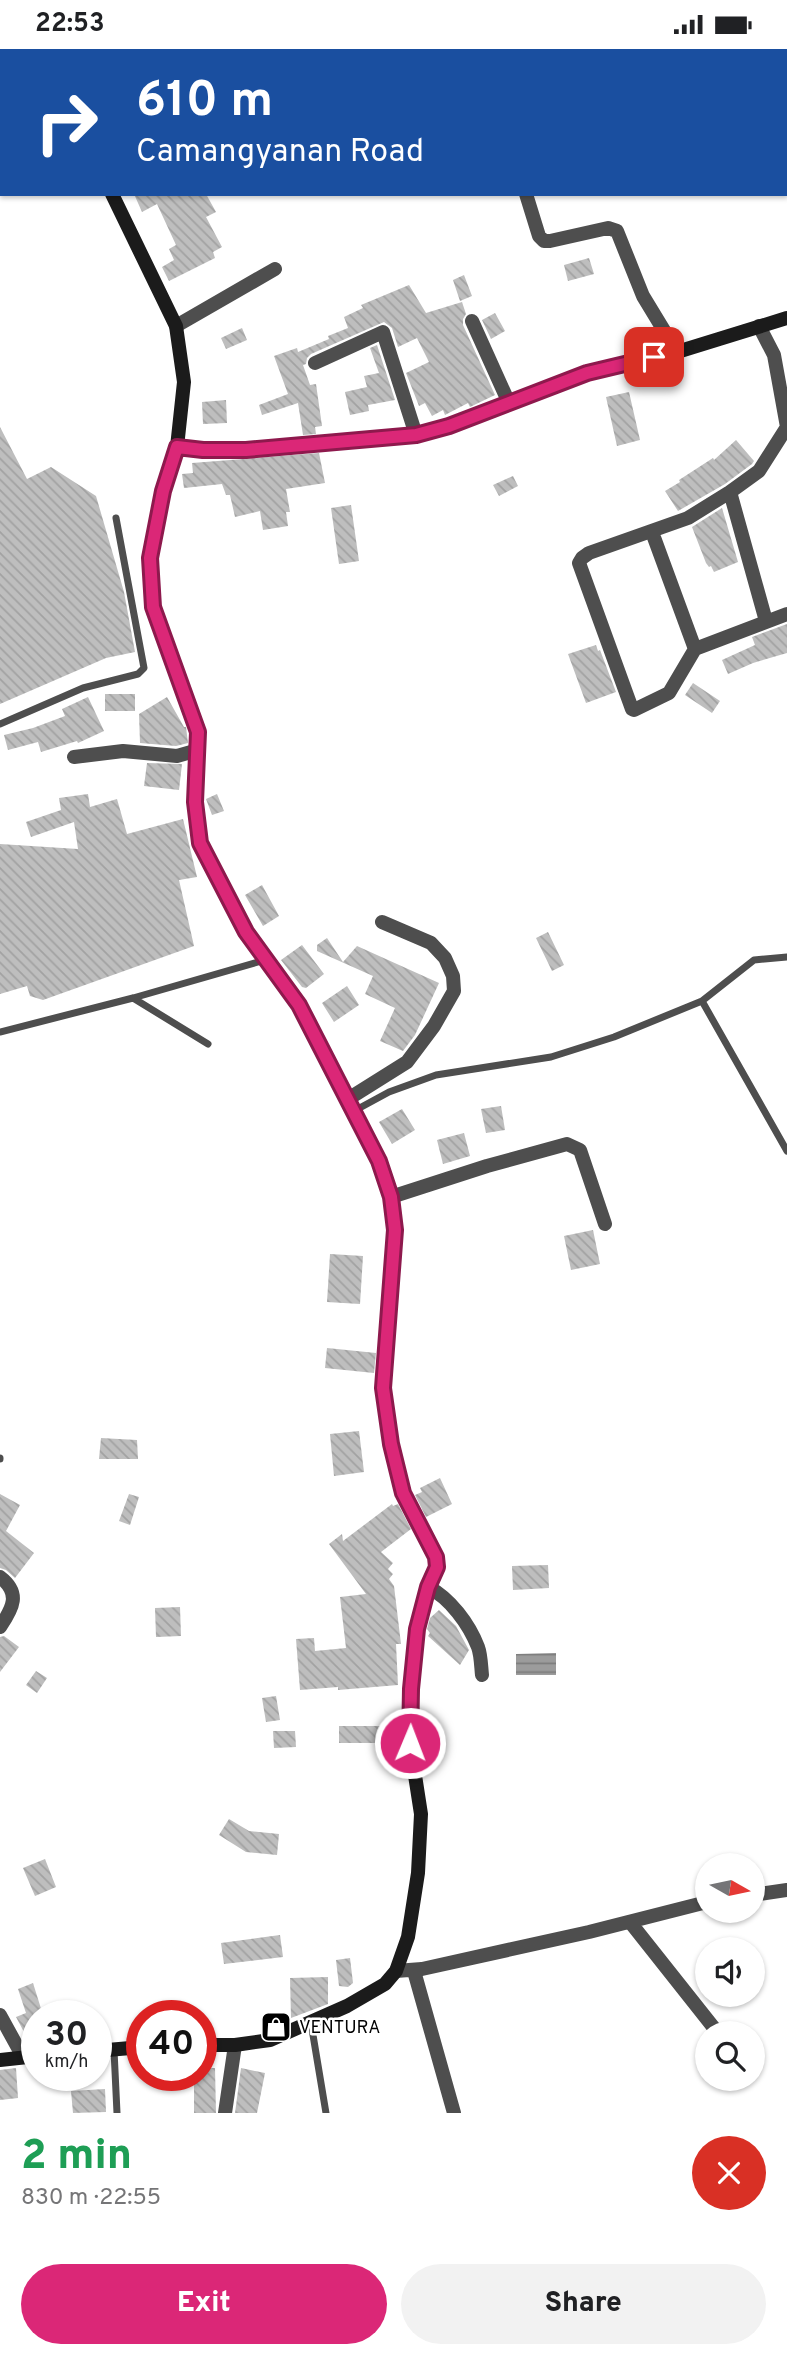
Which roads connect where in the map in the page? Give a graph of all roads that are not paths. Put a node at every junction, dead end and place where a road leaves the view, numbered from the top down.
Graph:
1 (113, 196) edge
2 (527, 196) edge
3 (275, 269) dead end
4 (787, 318) edge
5 (471, 321) dead end
6 (176, 326) junction
7 (759, 326) junction
8 (677, 352) junction
9 (315, 363) dead end
10 (509, 403) junction
11 (787, 428) edge
12 (416, 435) junction
13 (177, 447) junction
14 (730, 492) junction
15 (116, 518) dead end
16 (652, 532) junction
17 (787, 614) edge
18 (766, 621) junction
19 (695, 649) junction
20 (0, 724) edge
21 (198, 750) junction
22 (75, 757) dead end
23 (382, 922) dead end
24 (787, 957) edge
25 (266, 960) junction
26 (133, 998) junction
27 (702, 1001) junction
28 (0, 1032) edge
29 (208, 1044) dead end
30 (351, 1105) junction
31 (787, 1151) edge
32 (391, 1197) junction
33 (605, 1224) dead end
34 (0, 1577) edge
35 (428, 1587) junction
36 (0, 1627) edge
37 (482, 1675) dead end
38 (787, 1890) edge
39 (765, 1893) edge
40 (695, 1905) edge
41 (630, 1922) junction
42 (396, 1971) junction
43 (414, 1971) junction
44 (0, 2015) edge
45 (708, 2021) edge
46 (311, 2023) junction
47 (21, 2044) edge
48 (217, 2045) edge
49 (235, 2045) junction
50 (126, 2049) edge
51 (114, 2050) joint
52 (21, 2057) edge
53 (0, 2060) edge
54 (117, 2113) edge
55 (225, 2113) edge
56 (326, 2113) edge
57 (454, 2113) edge

1 - 6 street
2 - 8 street
3 - 6 street
4 - 7 street
5 - 10 street
6 - 13 street
7 - 8 street
7 - 11 street
8 - 10 street
9 - 12 street
10 - 12 street
11 - 14 street
12 - 13 street
13 - 21 street
14 - 16 street
14 - 18 street
15 - 20 lane
16 - 19 street
16 - 19 street
17 - 18 street
18 - 19 street
21 - 22 street
21 - 25 street
23 - 30 street
24 - 27 lane
25 - 26 lane
25 - 30 street
26 - 28 lane
26 - 29 lane
27 - 30 lane
27 - 31 lane
30 - 32 street
32 - 33 street
32 - 35 street
34 - 36 street
35 - 37 street
35 - 42 street
38 - 39 street
40 - 41 street
41 - 43 street
41 - 45 street
42 - 43 street
42 - 46 street
43 - 57 street
44 - 47 street
46 - 49 street
46 - 56 lane
48 - 49 street
49 - 55 street
50 - 51 street
51 - 54 lane
52 - 53 street

